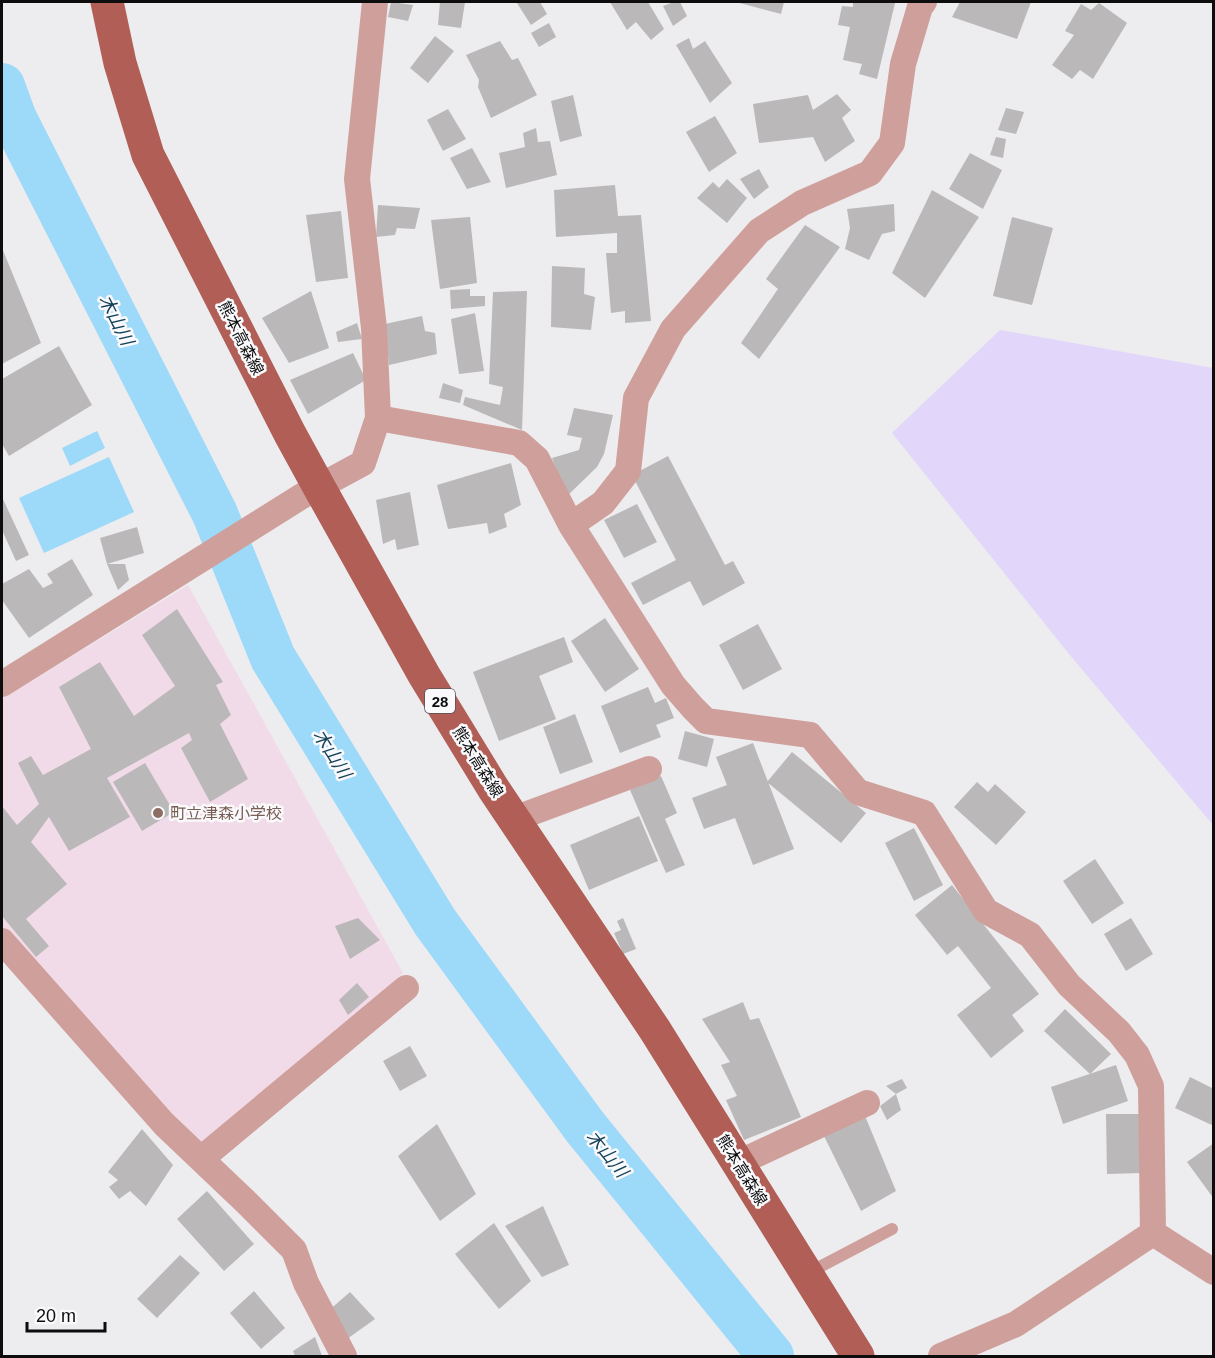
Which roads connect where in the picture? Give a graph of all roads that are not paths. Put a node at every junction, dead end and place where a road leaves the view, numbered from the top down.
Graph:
1 (107, 2) edge
2 (375, 2) edge
3 (924, 2) edge
4 (378, 418) junction
5 (311, 491) junction
6 (571, 525) junction
7 (2, 684) edge
8 (649, 769) dead end
9 (514, 819) junction
10 (2, 941) edge
11 (406, 988) dead end
12 (867, 1103) dead end
13 (201, 1159) junction
14 (738, 1163) junction
15 (892, 1229) dead end
16 (1153, 1233) junction
17 (1214, 1272) edge
18 (807, 1274) junction
19 (344, 1356) edge
20 (858, 1356) edge
21 (941, 1356) edge

1 - 5 main road, 熊本高森線 / 28
2 - 4 street
3 - 6 street
4 - 5 street
4 - 6 street
5 - 7 street
5 - 9 main road, 熊本高森線 / 28
6 - 16 street
8 - 9 street
9 - 14 main road, 熊本高森線 / 28
10 - 13 street
11 - 13 street
12 - 14 street
13 - 19 street
14 - 18 main road, 熊本高森線 / 28
15 - 18 lane
16 - 17 street
16 - 21 street
18 - 20 main road, 熊本高森線 / 28

